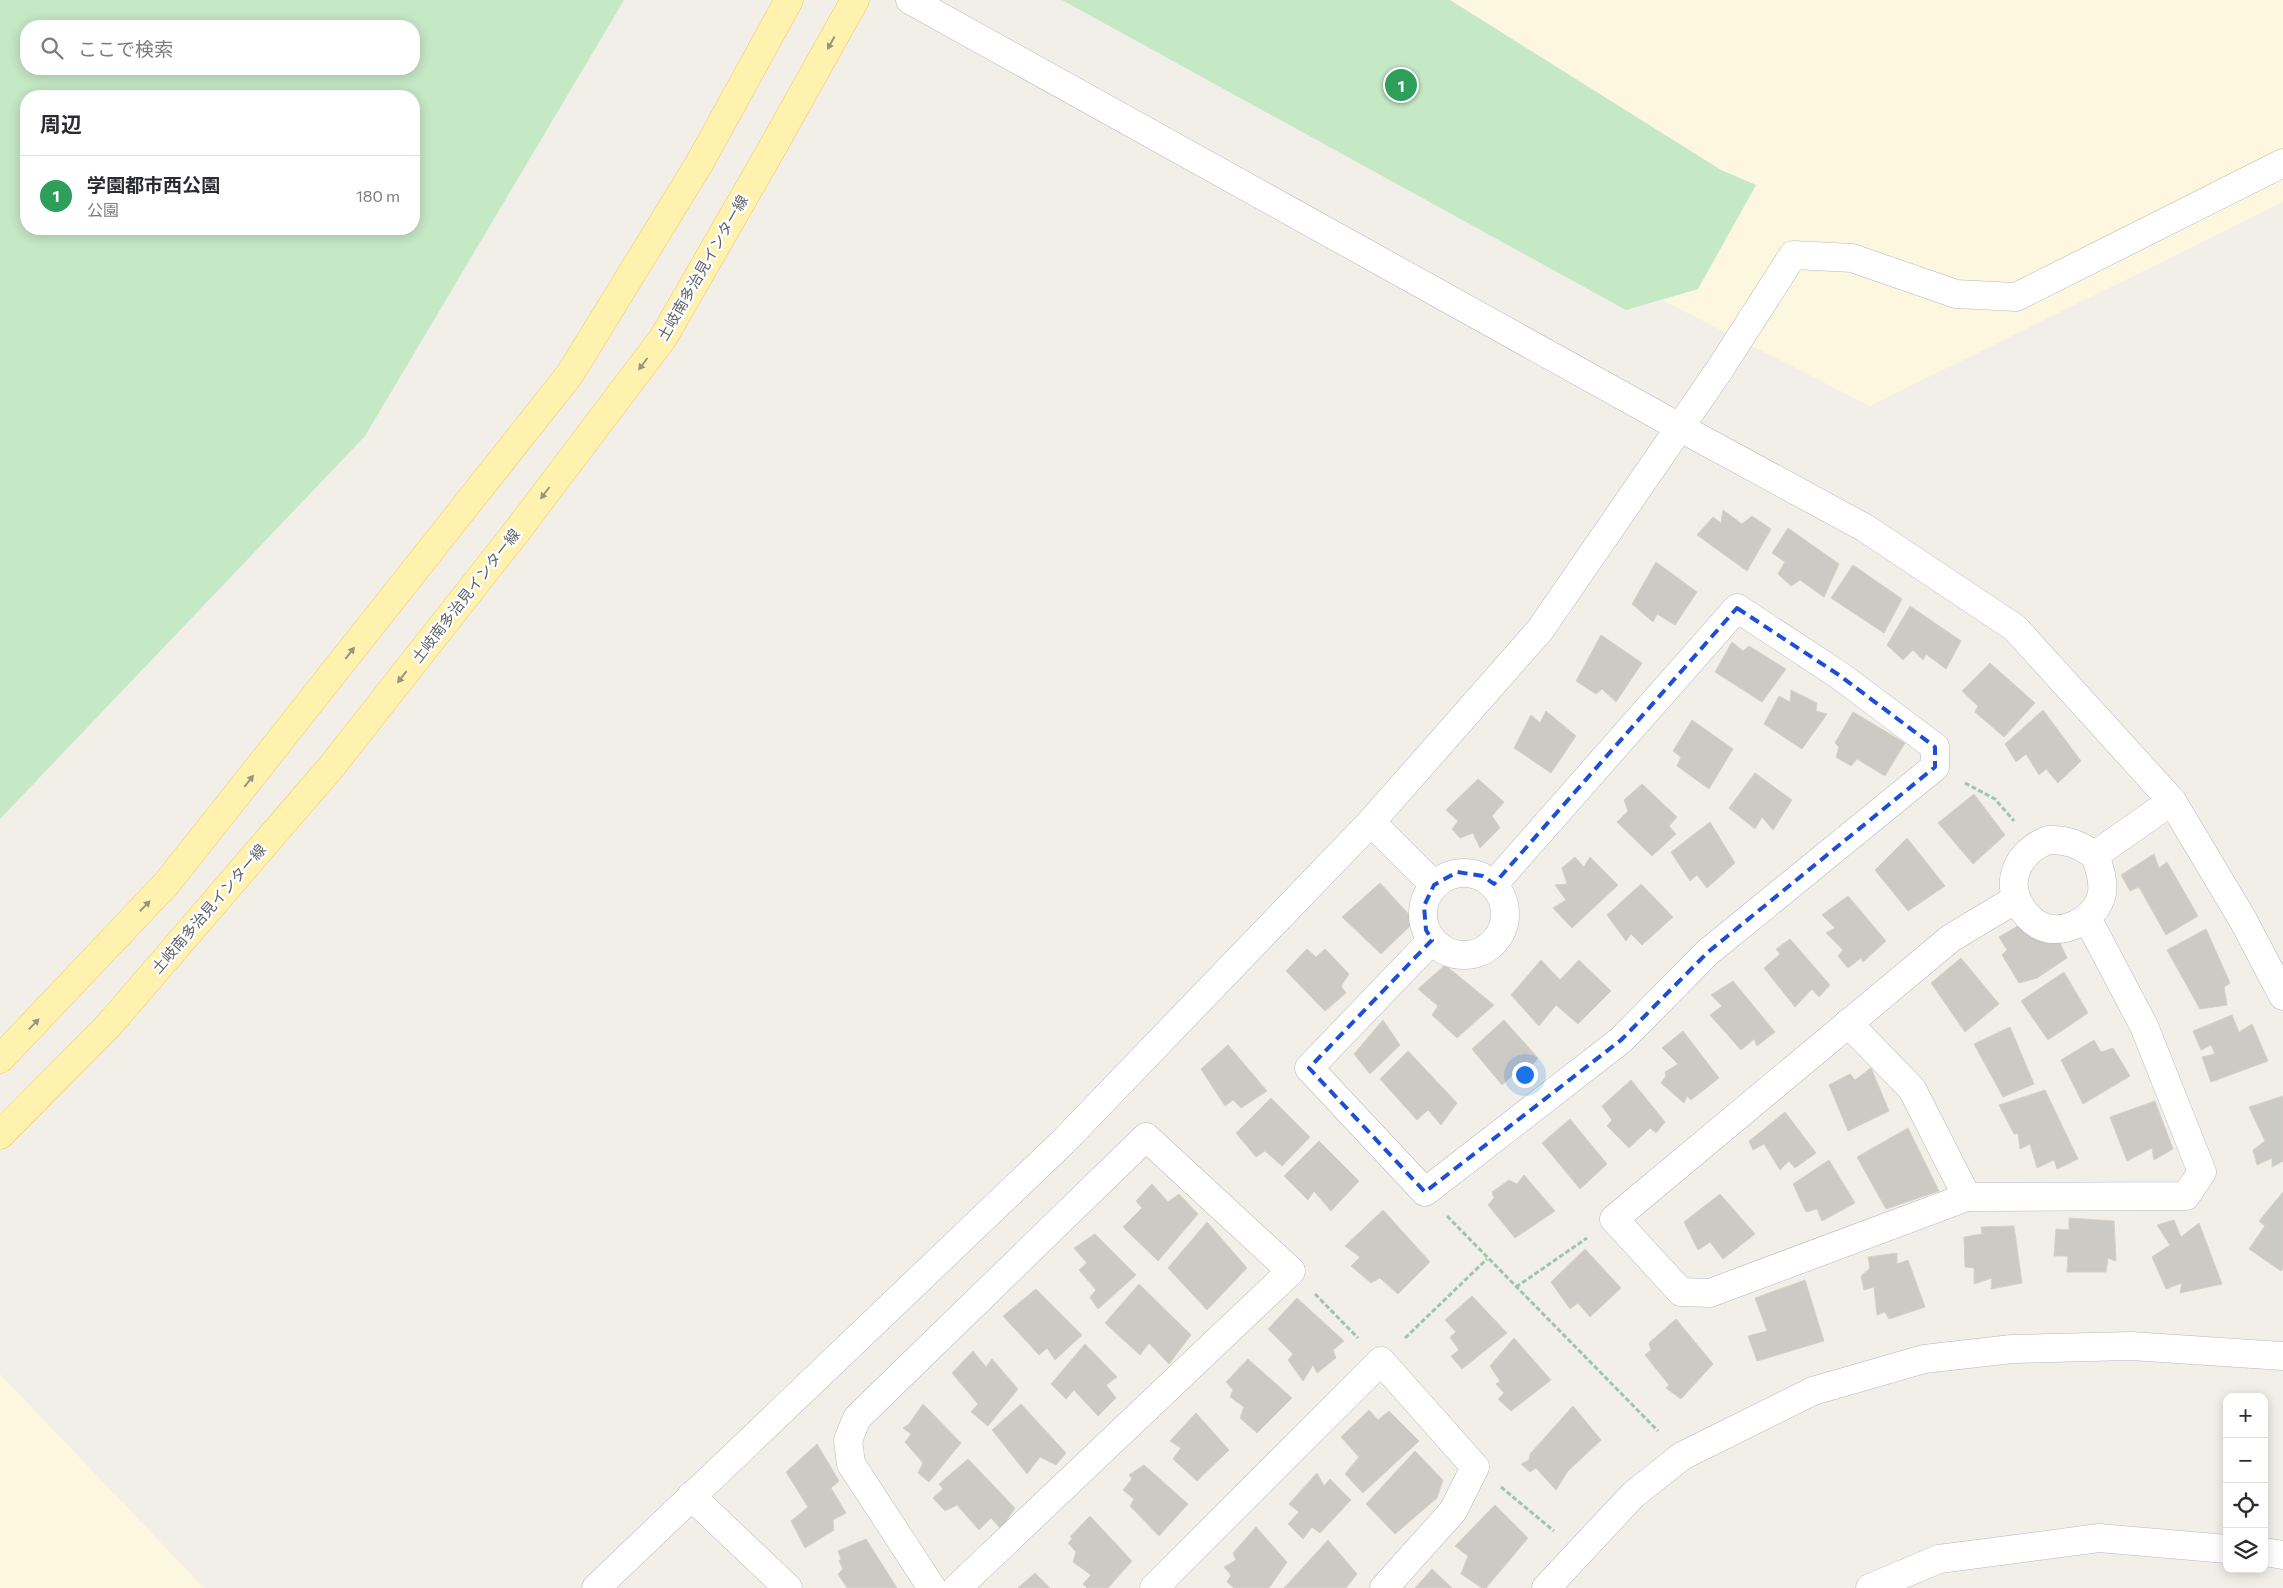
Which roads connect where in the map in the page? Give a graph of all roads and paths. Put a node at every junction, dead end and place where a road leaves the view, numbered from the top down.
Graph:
1 (789, 0) edge
2 (855, 0) edge
3 (910, 0) edge
4 (2283, 163) edge
5 (1679, 427) junction
6 (1935, 767) junction
7 (2172, 800) junction
8 (1371, 822) junction
9 (2034, 846) junction
10 (2095, 855) junction
11 (1494, 884) junction
12 (1434, 885) junction
13 (2016, 898) junction
14 (2088, 918) junction
15 (1432, 940) junction
16 (2283, 996) edge
17 (1848, 1023) junction
18 (0, 1059) edge
19 (0, 1135) edge
20 (1424, 1192) junction
21 (1967, 1197) junction
22 (1614, 1219) junction
23 (1487, 1259) junction
24 (1291, 1271) junction
25 (1516, 1286) junction
26 (2283, 1356) edge
27 (1381, 1361) junction
28 (1682, 1456) junction
29 (1475, 1467) junction
30 (691, 1496) junction
31 (2223, 1549) edge
32 (1579, 1550) junction
33 (2268, 1553) edge
34 (2283, 1555) edge
35 (596, 1588) edge
36 (788, 1588) edge
37 (932, 1588) edge
38 (957, 1588) edge
39 (1154, 1588) edge
40 (1384, 1588) edge
41 (1546, 1588) edge
42 (1870, 1588) edge

18 -> 1 main road
2 -> 19 main road, 土岐南多治見インター線
3 - 5 street
4 - 5 street
5 - 7 street
5 - 8 street
6 - 9 path
6 - 11 street
6 - 20 street
7 - 10 street
7 - 16 street
8 - 12 street
8 - 30 street
9 - 10 street
9 - 13 street
10 - 14 street
11 - 12 street
11 - 15 street
12 - 15 street
13 - 14 street
13 - 17 street
14 - 21 street
15 - 20 street
17 - 21 street
17 - 22 street
20 - 23 path
21 - 22 street
22 - 25 path
23 - 25 path
23 - 27 path
24 - 27 path
24 - 37 street
24 - 38 street
25 - 28 path
26 - 28 street
27 - 29 street
27 - 39 street
28 - 32 street
29 - 32 path
29 - 40 street
30 - 35 street
30 - 36 street
31 - 42 street
32 - 41 street
33 - 34 street

